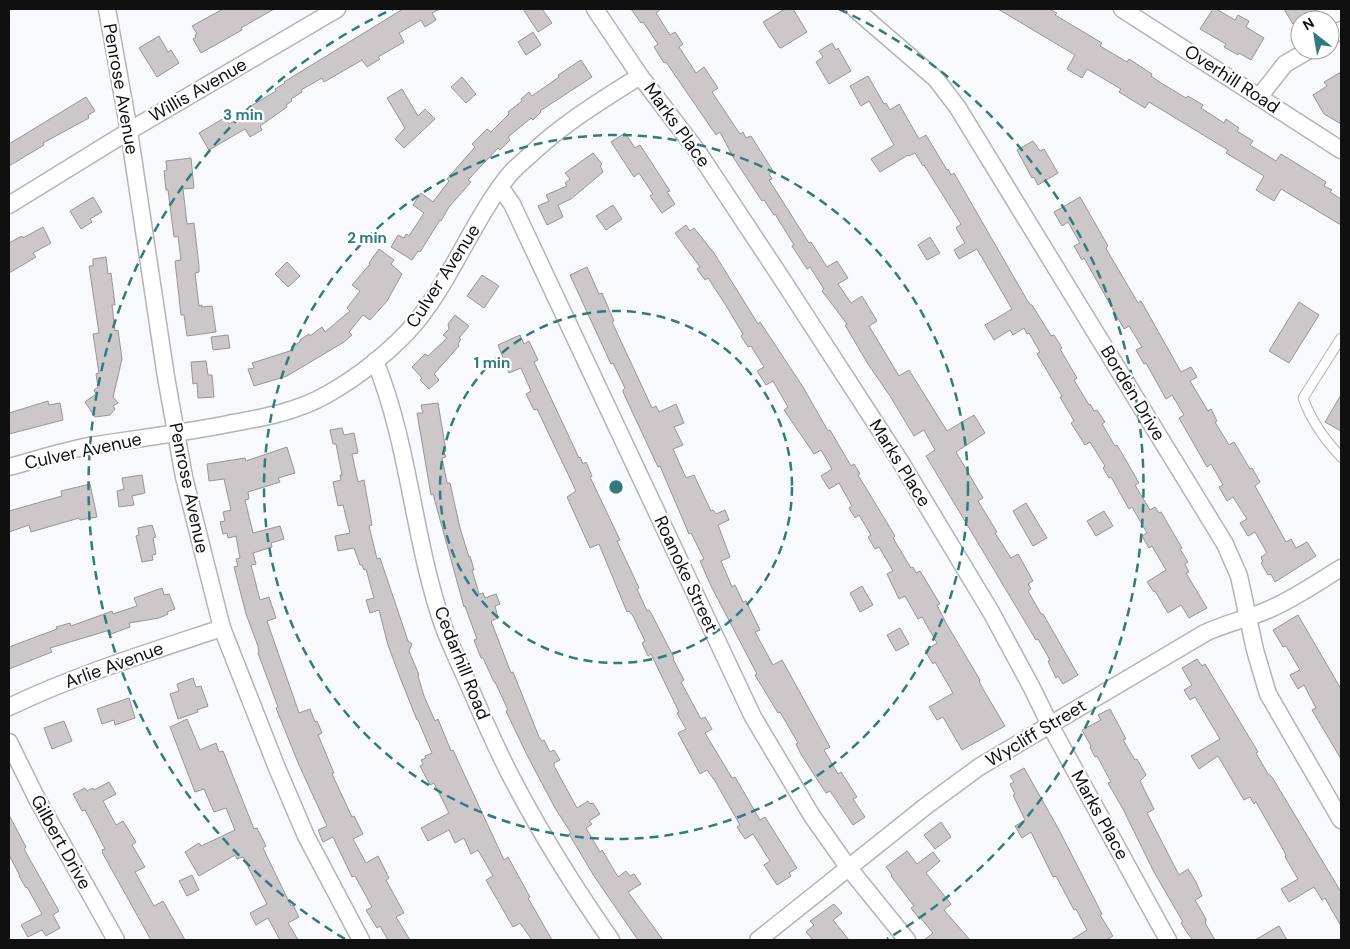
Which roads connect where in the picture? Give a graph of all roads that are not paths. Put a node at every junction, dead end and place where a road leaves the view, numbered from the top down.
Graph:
1 (107, 9) edge
2 (337, 9) edge
3 (595, 9) edge
4 (855, 9) edge
5 (1122, 9) edge
6 (1292, 60) edge
7 (640, 76) junction
8 (1259, 96) junction
9 (129, 131) junction
10 (1341, 150) edge
11 (500, 187) junction
12 (9, 205) edge
13 (1341, 338) edge
14 (375, 361) junction
15 (176, 434) junction
16 (1341, 457) edge
17 (9, 467) edge
18 (1341, 568) edge
19 (1247, 619) junction
20 (222, 628) junction
21 (9, 707) edge
22 (1050, 725) junction
23 (9, 742) edge
24 (1341, 820) edge
25 (848, 867) junction
26 (116, 940) edge
27 (361, 940) edge
28 (611, 940) edge
29 (758, 940) edge
30 (907, 940) edge
31 (1168, 940) edge

1 - 9 street, Penrose Avenue
2 - 9 street, Willis Avenue
3 - 7 street, Marks Place
4 - 19 street, Borden Drive
5 - 8 street, Overhill Road
6 - 8 street
7 - 11 street, Culver Avenue
7 - 22 street, Marks Place
8 - 10 street, Overhill Road
9 - 12 street, Willis Avenue
9 - 15 street, Penrose Avenue
11 - 14 street, Culver Avenue
11 - 25 street, Roanoke Street
13 - 16 lane
14 - 15 street, Culver Avenue
14 - 28 street, Cedarhill Road
15 - 17 street, Culver Avenue
15 - 20 street, Penrose Avenue
18 - 19 street, Wycliff Street
19 - 22 street, Wycliff Street
19 - 24 street, Borden Drive
20 - 21 street, Arlie Avenue
20 - 27 street, Penrose Avenue
22 - 25 street, Wycliff Street
22 - 31 street, Marks Place
23 - 26 street, Gilbert Drive
25 - 29 street, Wycliff Street
25 - 30 street, Roanoke Street

